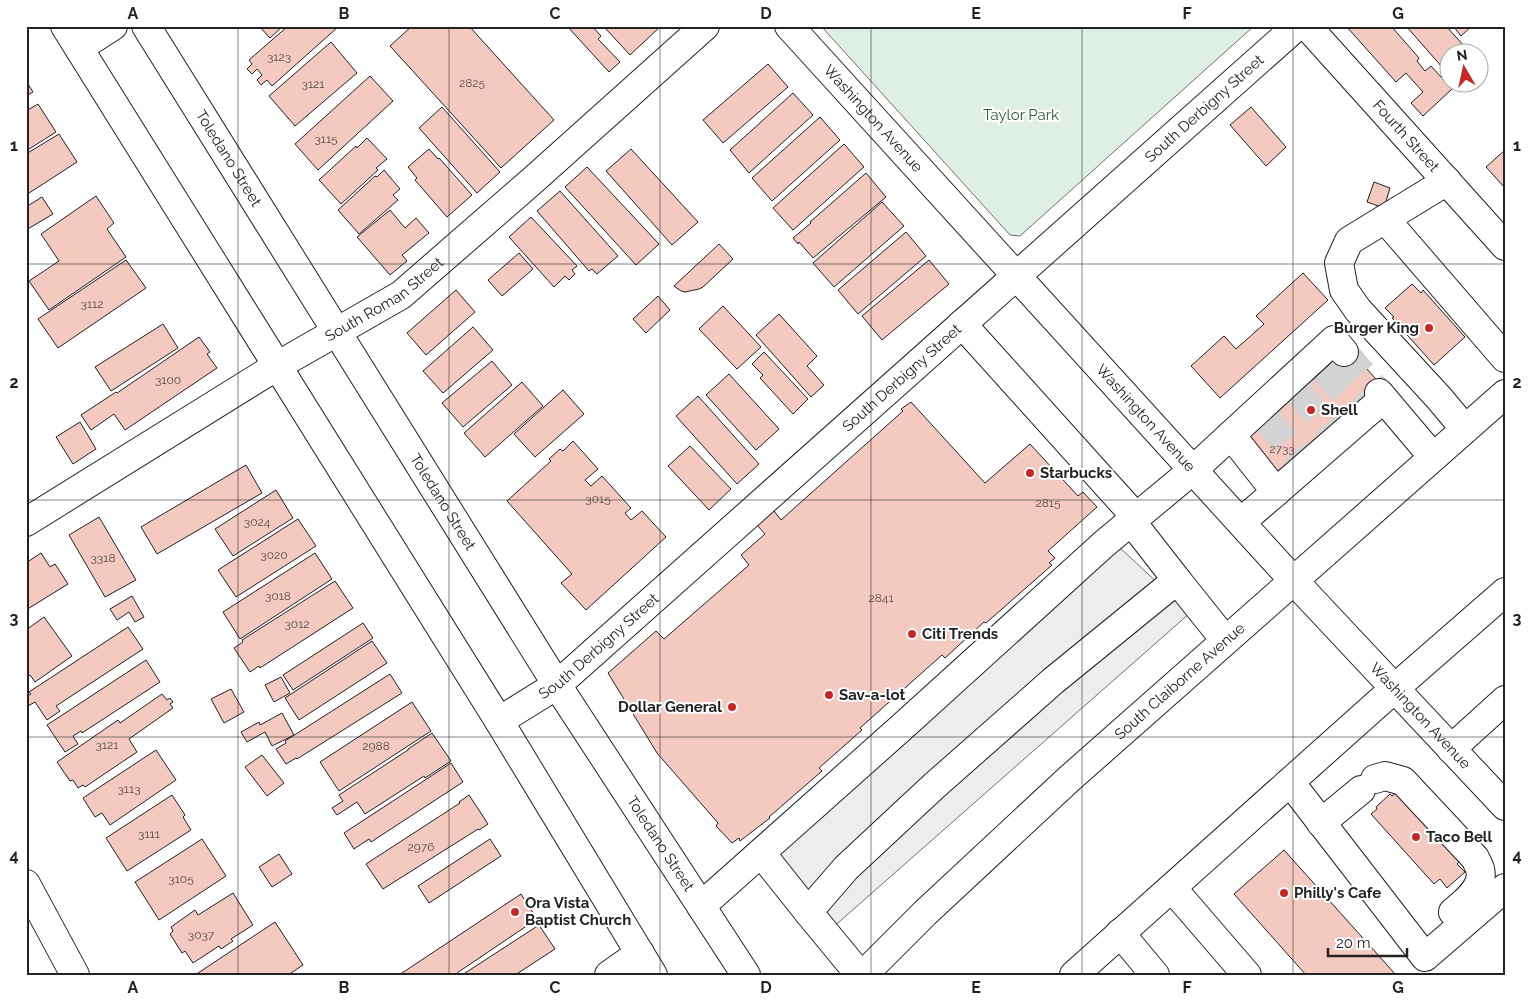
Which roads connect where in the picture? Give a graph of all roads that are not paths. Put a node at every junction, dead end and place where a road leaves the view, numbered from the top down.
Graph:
1 (113, 26) edge
2 (146, 26) edge
3 (705, 26) edge
4 (790, 26) edge
5 (1297, 26) edge
6 (1307, 26) edge
7 (72, 37) edge
8 (1447, 181) junction
9 (1385, 219) junction
10 (1505, 246) edge
11 (1413, 252) junction
12 (1016, 276) junction
13 (962, 324) junction
14 (336, 332) junction
15 (1344, 352) tunnel mouth
16 (1505, 358) edge
17 (277, 366) junction
18 (1505, 394) edge
19 (1439, 398) junction
20 (1465, 428) junction
21 (1231, 435) junction
22 (1433, 457) junction
23 (1193, 470) junction
24 (1276, 492) junction
25 (1133, 520) junction
26 (26, 522) edge
27 (1241, 522) junction
28 (1176, 580) junction
29 (1293, 580) junction
30 (1505, 592) edge
31 (1226, 640) junction
32 (557, 685) junction
33 (1395, 688) junction
34 (1505, 700) edge
35 (500, 721) junction
36 (1451, 749) junction
37 (1290, 782) junction
38 (1505, 806) edge
39 (1322, 823) junction
40 (761, 853) junction
41 (26, 884) edge
42 (1172, 888) junction
43 (1505, 888) edge
44 (701, 906) junction
45 (808, 912) junction
46 (1120, 933) junction
47 (1420, 950) junction
48 (647, 964) edge
49 (75, 975) edge
50 (609, 975) edge
51 (746, 975) edge
52 (861, 975) edge
53 (1074, 975) edge
54 (1155, 975) edge
55 (1247, 975) edge

1 - 7 street
2 - 14 street, Toledano Street
3 - 14 street, South Roman Street
4 - 12 street, Washington Avenue
5 - 12 street, South Derbigny Street
6 - 8 street, Fourth Street
7 - 17 street
8 - 9 street
8 - 10 street, Fourth Street
9 - 11 street
9 - 19 street
11 - 16 street
11 - 19 street
12 - 13 street, South Derbigny Street
12 - 23 street, Washington Avenue
13 - 25 street
13 - 32 street, South Derbigny Street
14 - 17 street, South Roman Street
14 - 32 street, Toledano Street
15 - 21 street
17 - 26 street, South Roman Street
17 - 35 street
18 - 20 street, South Claiborne Avenue
19 - 20 street
20 - 22 street, South Claiborne Avenue
21 - 23 street
21 - 24 street
22 - 24 street
22 - 29 street, South Claiborne Avenue
23 - 25 street
23 - 27 street, Washington Avenue
24 - 27 street
25 - 28 street
25 - 40 street
27 - 29 street, Washington Avenue
28 - 31 street
28 - 45 street
29 - 31 street, South Claiborne Avenue
29 - 33 street, Washington Avenue
30 - 33 street
31 - 52 street, South Claiborne Avenue
32 - 35 street, South Derbigny Street
32 - 44 street, Toledano Street
33 - 36 street, Washington Avenue
33 - 37 street
34 - 36 street
35 - 48 street
36 - 38 street, Washington Avenue
37 - 39 street
37 - 42 street
39 - 47 street
39 - 47 street
40 - 44 street
40 - 45 street
41 - 49 street
42 - 46 street
42 - 55 street
43 - 47 street
44 - 51 street, Toledano Street
45 - 52 street
46 - 53 street
46 - 54 street
48 - 50 street

